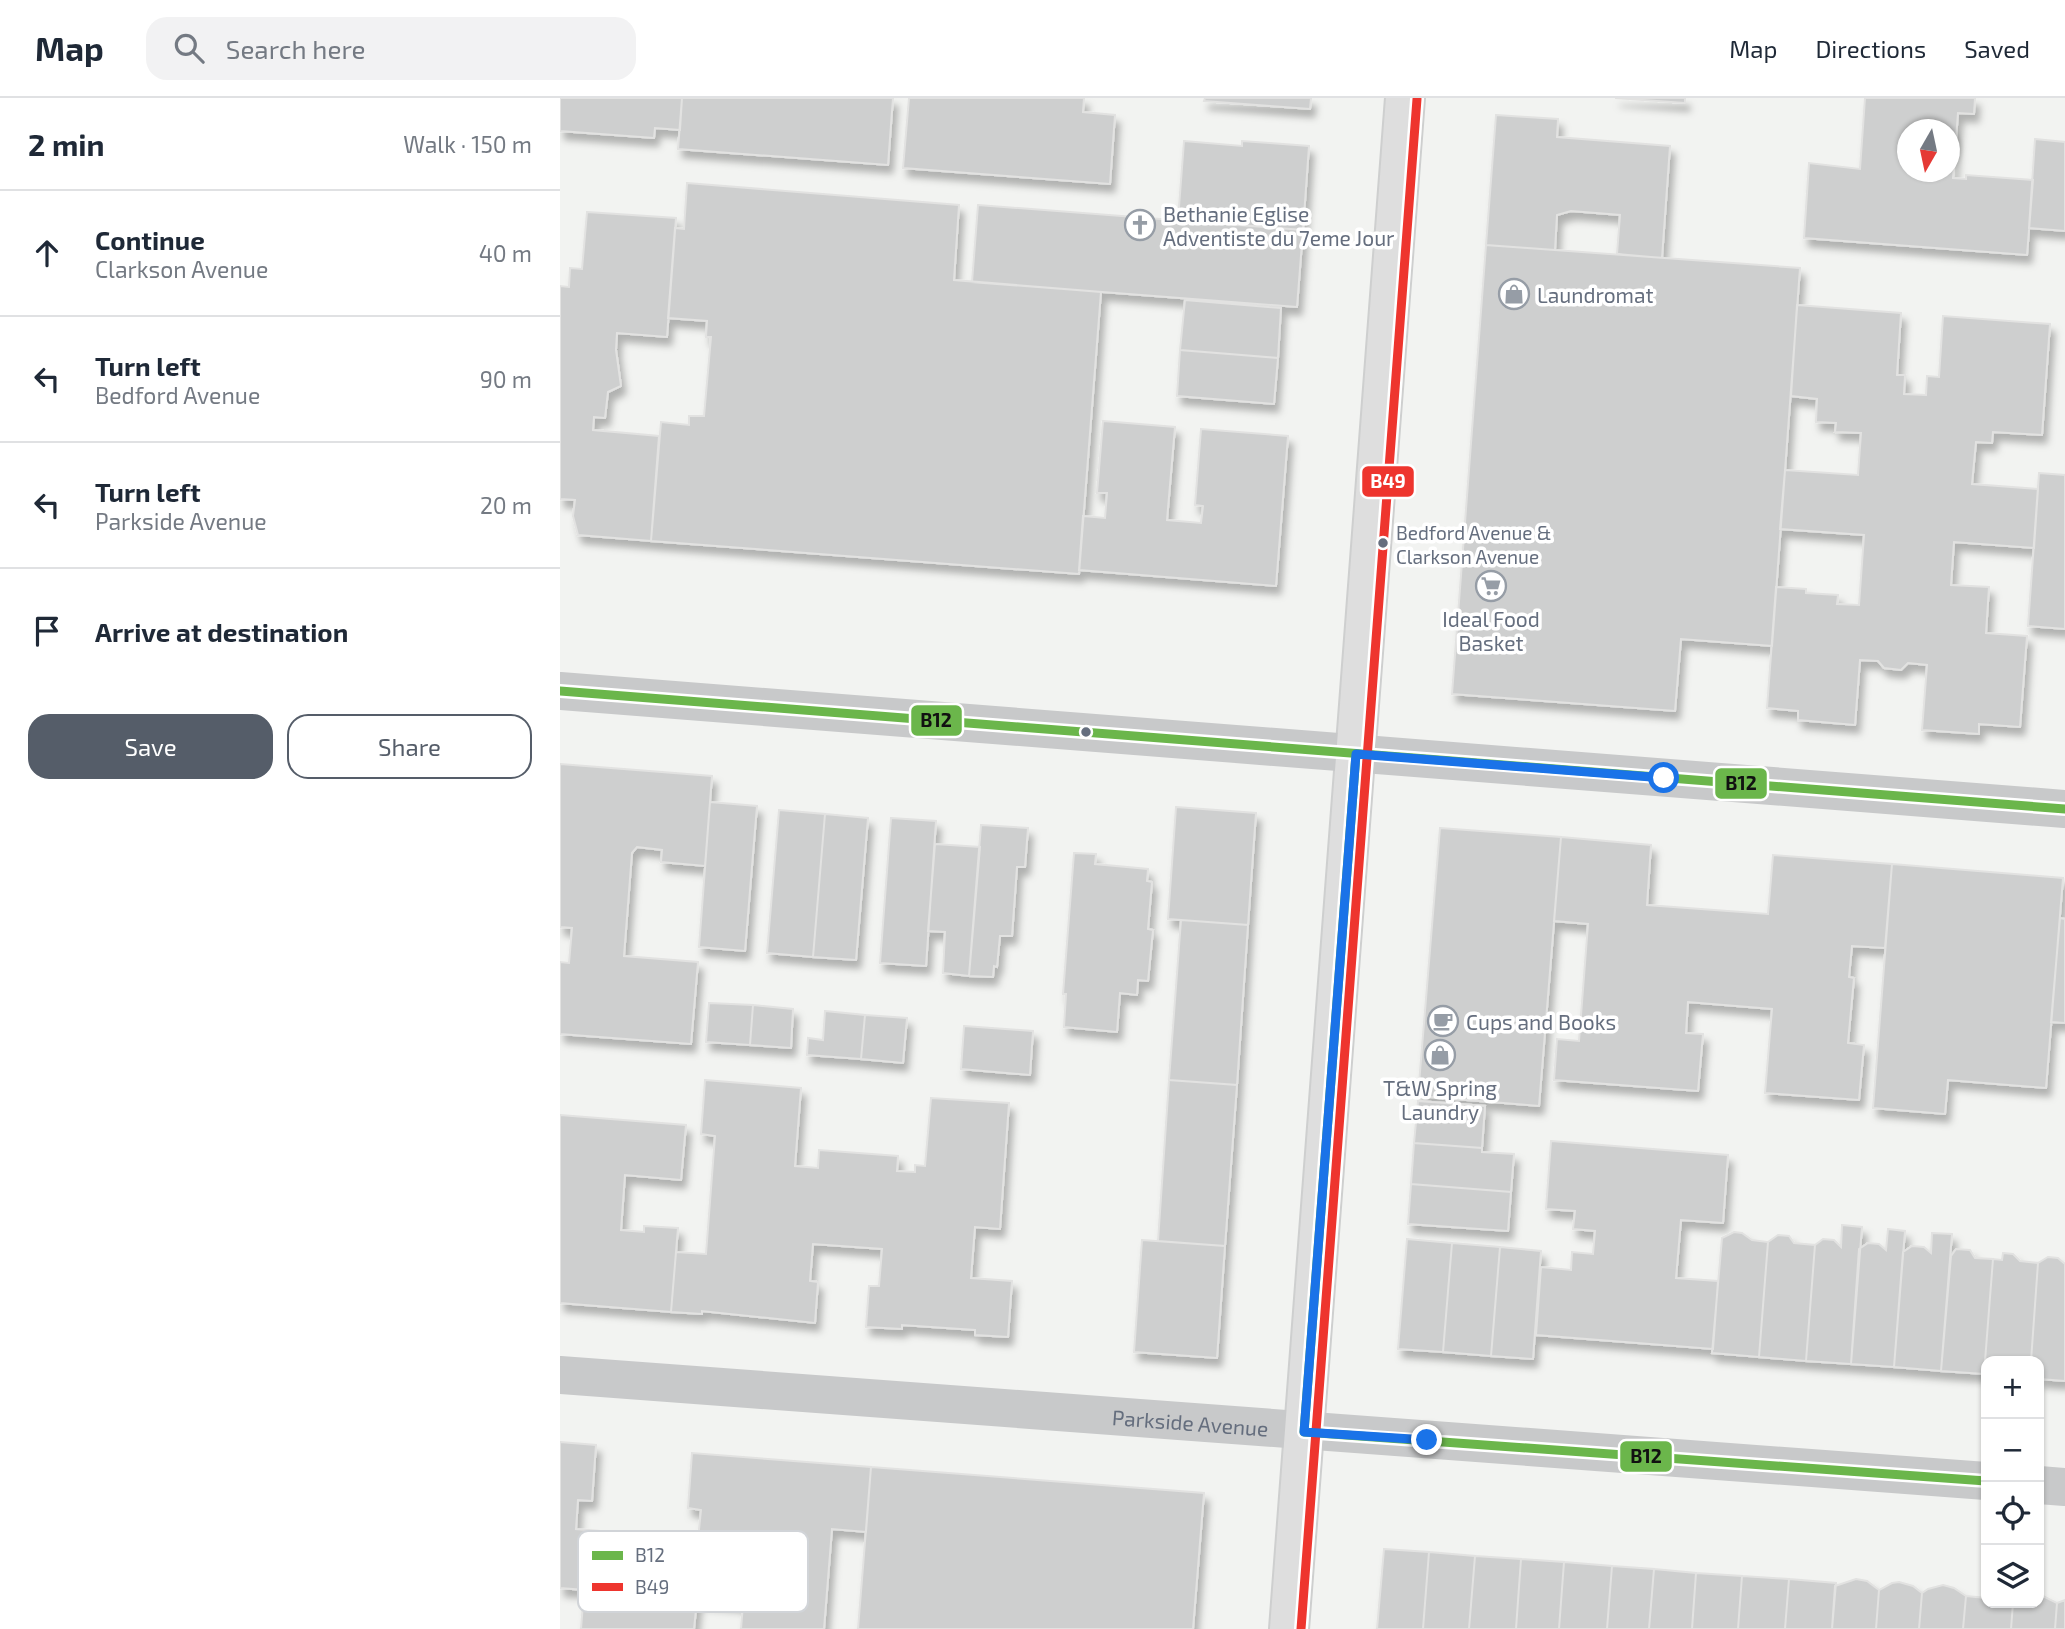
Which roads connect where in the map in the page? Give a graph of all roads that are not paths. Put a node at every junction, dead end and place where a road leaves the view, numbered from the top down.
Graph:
1 (1405, 98) edge
2 (560, 691) edge
3 (1356, 754) junction
4 (2065, 808) edge
5 (560, 1375) edge
6 (1304, 1432) junction
7 (1981, 1481) edge
8 (2044, 1485) edge
9 (2065, 1486) edge
10 (1289, 1629) edge

1 - 3 street
2 - 3 street
3 - 4 street
3 - 6 street
5 - 6 street, Parkside Avenue
6 - 7 street, Parkside Avenue
6 - 10 street
8 - 9 street

